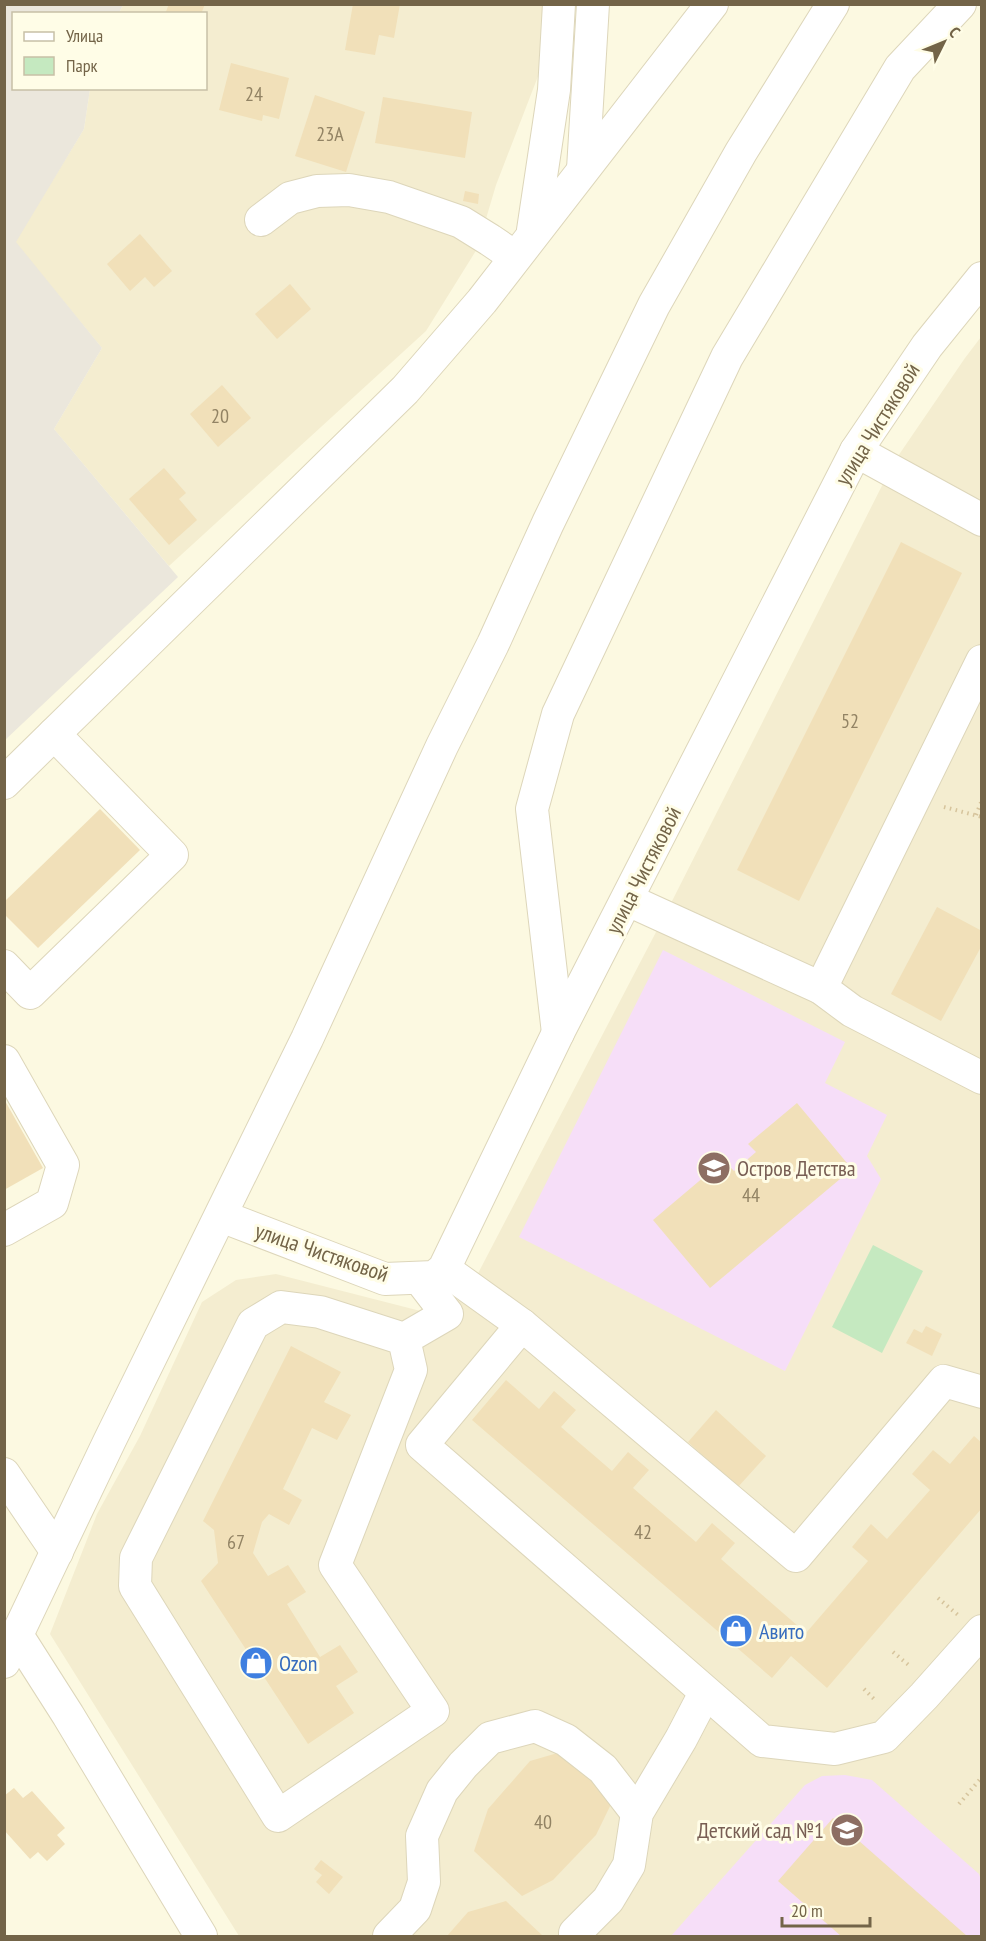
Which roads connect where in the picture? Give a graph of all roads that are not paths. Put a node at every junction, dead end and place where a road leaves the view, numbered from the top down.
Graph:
1 (559, 4) edge
2 (594, 4) edge
3 (712, 4) edge
4 (833, 4) edge
5 (960, 4) edge
6 (583, 169) junction
7 (261, 220) dead end
8 (523, 246) junction
9 (981, 278) edge
10 (856, 451) junction
11 (981, 520) edge
12 (981, 661) edge
13 (54, 734) junction
14 (4, 783) edge
15 (628, 900) junction
16 (4, 966) edge
17 (821, 988) junction
18 (558, 1033) junction
19 (4, 1061) edge
20 (981, 1078) edge
21 (221, 1216) junction
22 (4, 1230) edge
23 (432, 1274) junction
24 (522, 1325) junction
25 (404, 1339) junction
26 (981, 1392) edge
27 (4, 1474) edge
28 (57, 1552) junction
29 (972, 1624) edge
30 (10, 1649) edge
31 (705, 1693) junction
32 (637, 1813) junction
33 (201, 1936) edge
34 (389, 1936) edge
35 (575, 1936) edge

1 - 8 street
2 - 6 street
3 - 6 street
4 - 21 street
5 - 18 street
6 - 8 street
7 - 8 street
8 - 13 street
9 - 10 street, улица Чистяковой
10 - 11 street
10 - 15 street, улица Чистяковой
12 - 17 street
13 - 14 street
13 - 16 street
15 - 17 street
15 - 18 street, улица Чистяковой
17 - 20 street
18 - 23 street, улица Чистяковой
19 - 22 street
21 - 23 street, улица Чистяковой
21 - 28 street
23 - 24 street
23 - 25 street
24 - 26 street
24 - 31 street
25 - 25 street
27 - 28 street
28 - 30 street
29 - 31 street
30 - 33 street
31 - 32 street
32 - 34 street
32 - 35 street

